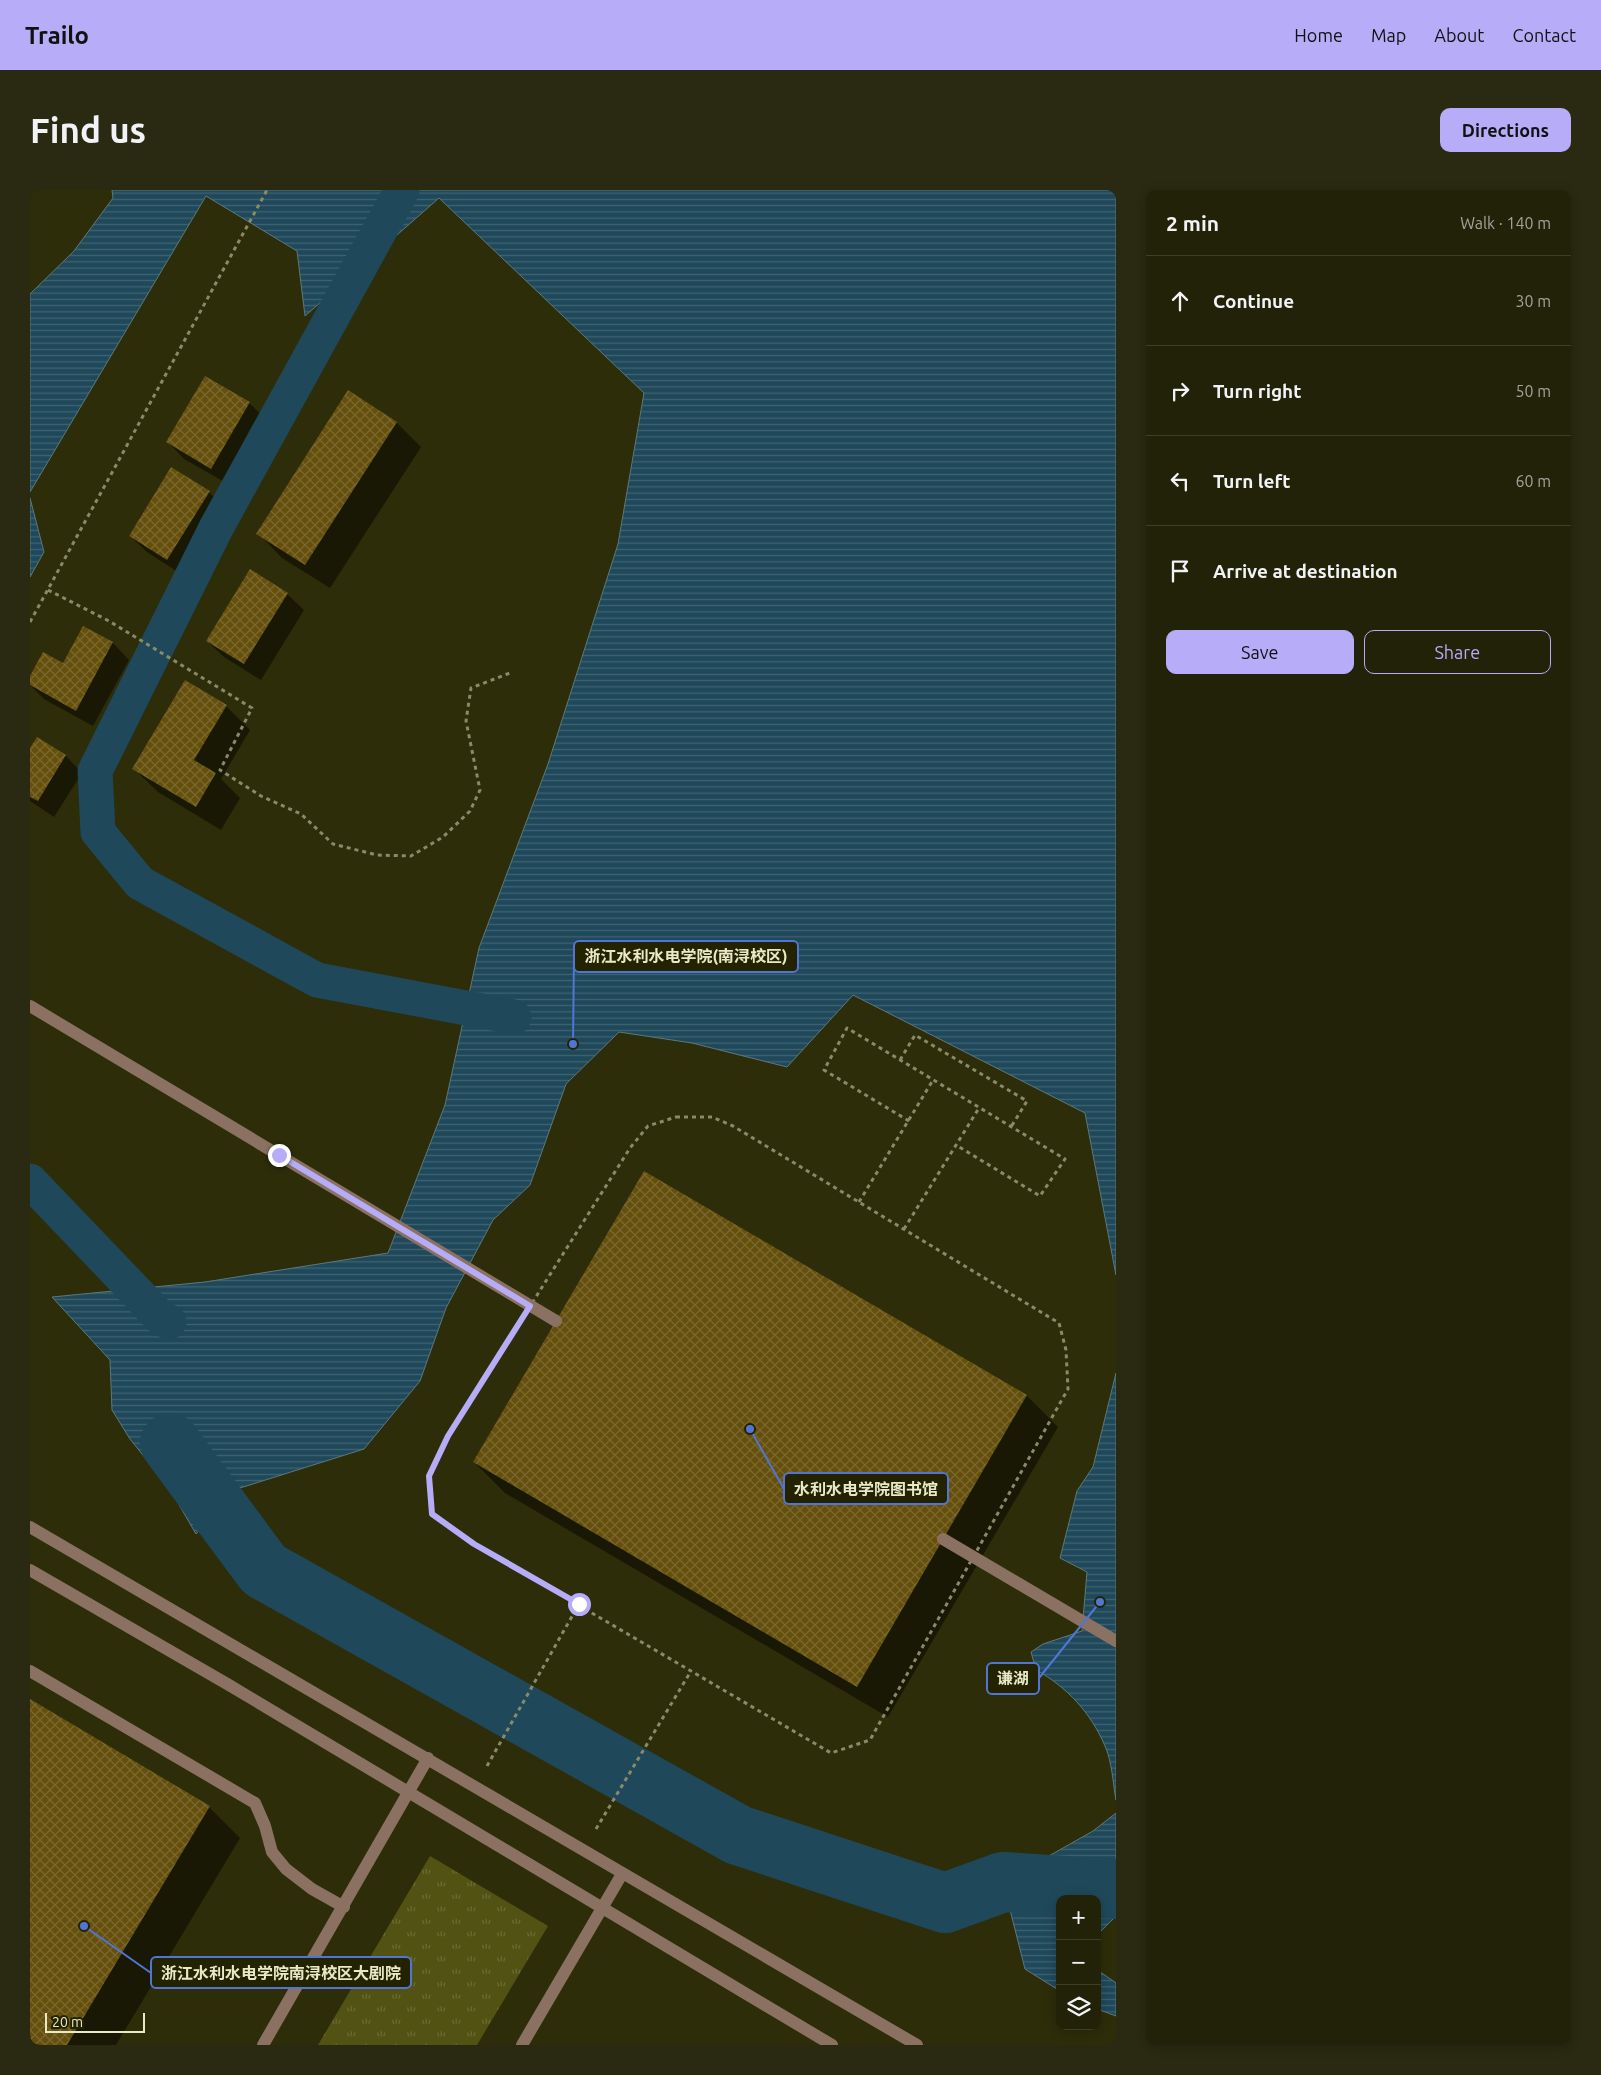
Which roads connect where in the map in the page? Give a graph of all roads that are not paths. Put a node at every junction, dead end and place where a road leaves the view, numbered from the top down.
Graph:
1 (30, 1006) edge
2 (556, 1321) dead end
3 (30, 1527) edge
4 (943, 1539) dead end
5 (30, 1570) edge
6 (1116, 1641) edge
7 (30, 1671) edge
8 (428, 1758) junction
9 (408, 1793) junction
10 (622, 1874) junction
11 (344, 1907) junction
12 (602, 1909) junction
13 (263, 2045) edge
14 (522, 2045) edge
15 (832, 2045) edge
16 (917, 2045) edge

1 - 2 street
3 - 8 street
4 - 6 street
5 - 9 street
7 - 11 street
8 - 9 street
8 - 10 street
9 - 11 street
9 - 12 street
10 - 12 street
10 - 16 street
11 - 13 street
12 - 14 street
12 - 15 street

